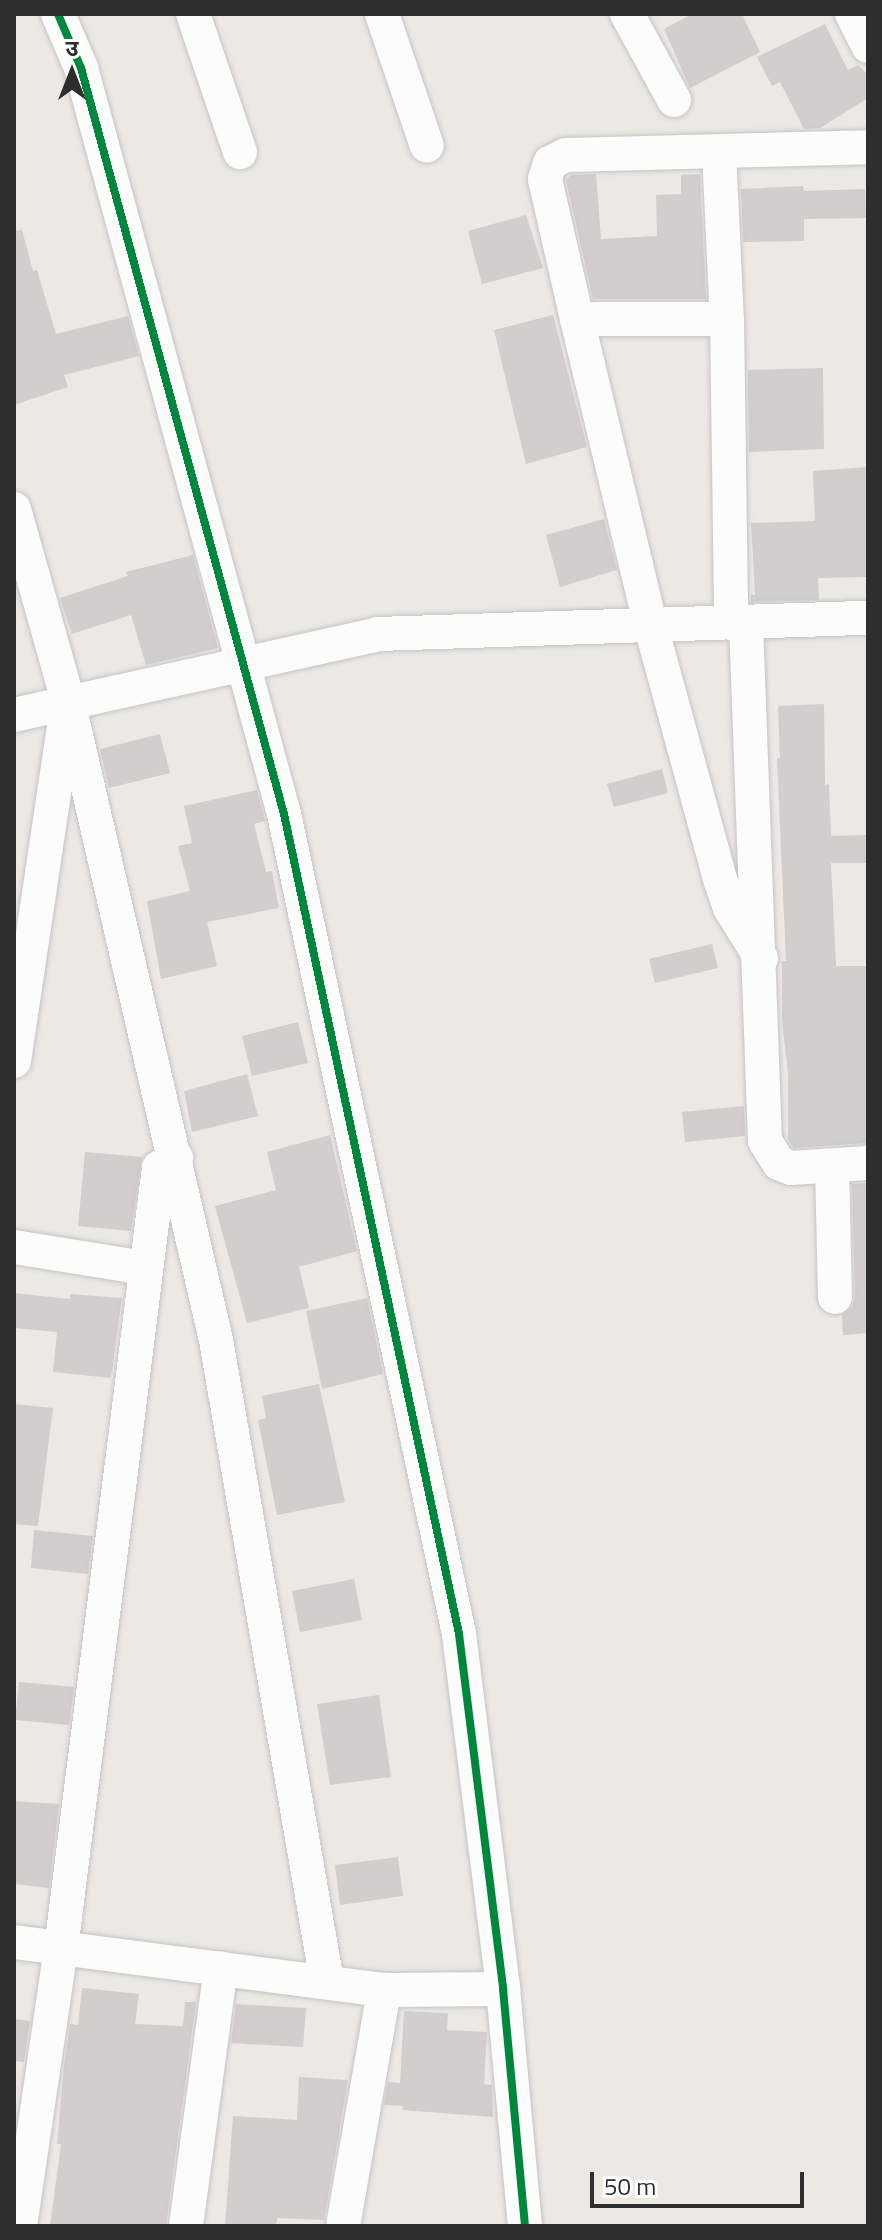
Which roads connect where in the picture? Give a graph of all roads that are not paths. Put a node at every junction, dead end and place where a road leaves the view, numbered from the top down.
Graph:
1 (58, 14) edge
2 (193, 14) edge
3 (382, 14) edge
4 (627, 14) edge
5 (852, 14) edge
6 (868, 46) edge
7 (674, 100) dead end
8 (427, 146) dead end
9 (868, 147) edge
10 (240, 152) dead end
11 (719, 152) junction
12 (577, 319) junction
13 (727, 319) junction
14 (14, 509) edge
15 (868, 618) edge
16 (650, 623) junction
17 (738, 623) junction
18 (244, 662) junction
19 (68, 701) junction
20 (14, 715) edge
21 (761, 958) junction
22 (14, 1061) edge
23 (176, 1158) junction
24 (868, 1163) edge
25 (832, 1166) junction
26 (14, 1247) edge
27 (145, 1268) junction
28 (835, 1297) dead end
29 (14, 1942) edge
30 (61, 1949) junction
31 (221, 1968) junction
32 (327, 1982) junction
33 (503, 1989) junction
34 (384, 1990) junction
35 (20, 2226) edge
36 (186, 2226) edge
37 (343, 2226) edge
38 (525, 2226) edge

1 - 18 street
2 - 10 street
3 - 8 street
4 - 7 street
5 - 6 street
9 - 11 street
11 - 12 street
11 - 13 street
12 - 13 street
12 - 16 street
13 - 17 street
14 - 19 street
15 - 17 street
16 - 17 street
16 - 18 street
16 - 21 street
17 - 21 street
18 - 19 street
18 - 33 street
19 - 20 street
19 - 22 street
19 - 23 street
21 - 25 street
23 - 27 street
23 - 32 street
24 - 25 street
25 - 28 street
26 - 27 street
27 - 30 street
29 - 30 street
30 - 31 street
30 - 35 street
31 - 32 street
31 - 36 street
32 - 34 street
33 - 34 street
33 - 38 street
34 - 37 street

